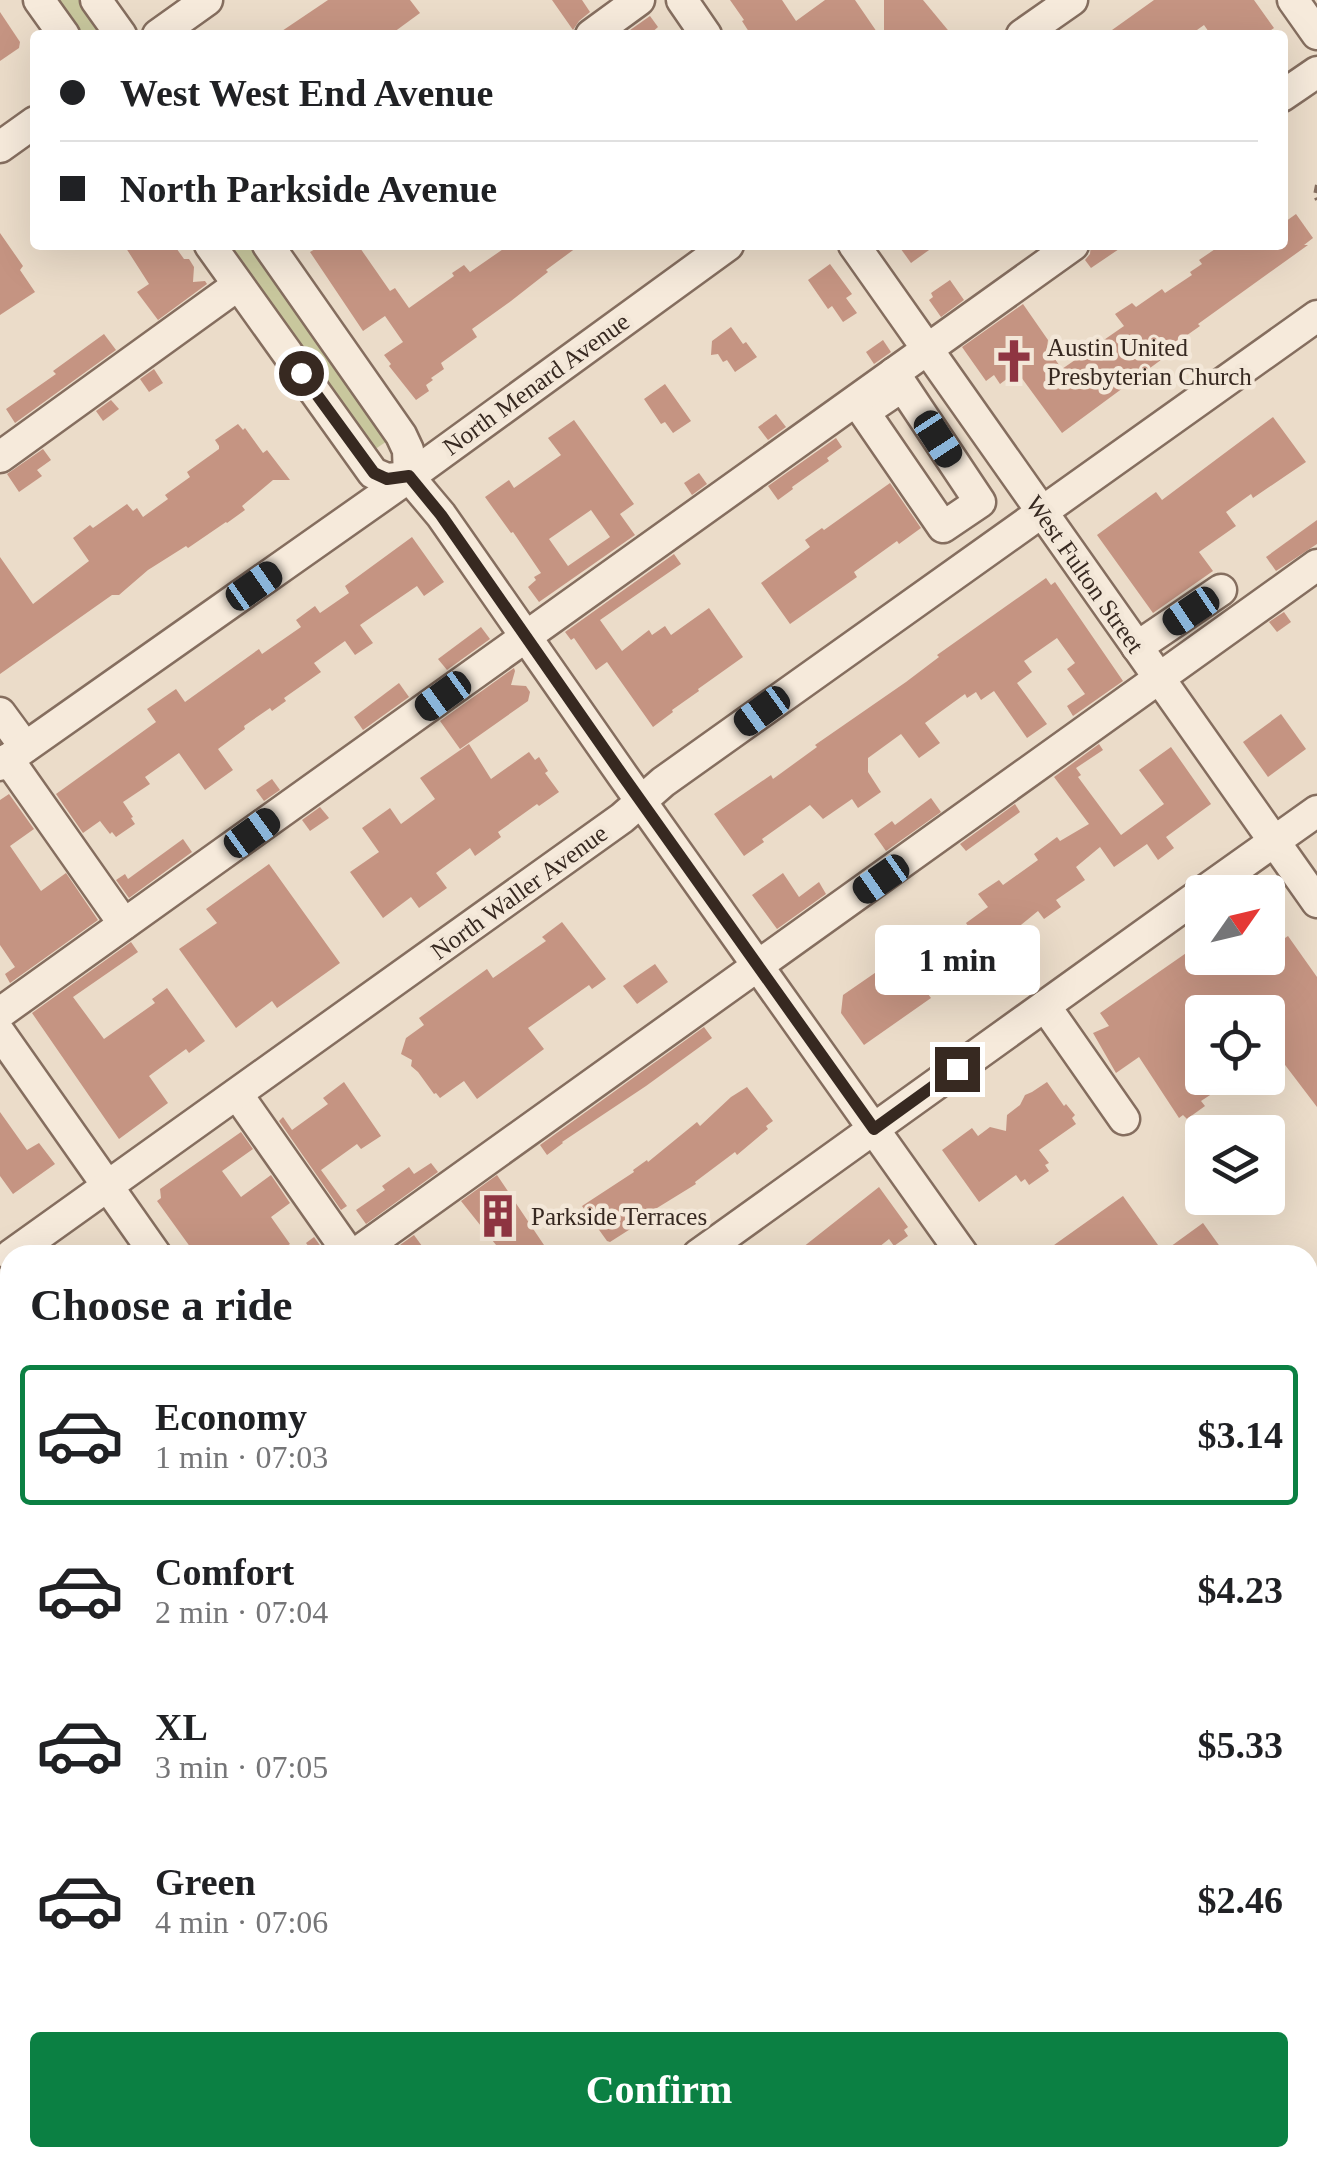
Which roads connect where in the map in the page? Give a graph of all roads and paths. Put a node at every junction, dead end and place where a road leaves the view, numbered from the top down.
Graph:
1 (39, 0) edge
2 (96, 0) edge
3 (207, 0) edge
4 (640, 0) edge
5 (682, 0) edge
6 (1072, 0) edge
7 (1293, 0) edge
8 (60, 30) edge
9 (117, 30) edge
10 (165, 30) edge
11 (597, 30) edge
12 (703, 30) edge
13 (1029, 30) edge
14 (1317, 34) edge
15 (1317, 72) edge
16 (1288, 92) edge
17 (30, 126) edge
18 (0, 147) edge
19 (1317, 185) edge
20 (1317, 200) edge
21 (214, 250) edge
22 (281, 250) edge
23 (721, 250) edge
24 (858, 250) edge
25 (1067, 250) edge
26 (238, 284) junction
27 (1317, 316) edge
28 (927, 349) junction
29 (0, 457) edge
30 (409, 476) junction
31 (1042, 512) junction
32 (1317, 565) edge
33 (1222, 590) dead end
34 (526, 636) junction
35 (1137, 647) junction
36 (1160, 679) junction
37 (0, 712) edge
38 (11, 757) edge
39 (641, 802) junction
40 (1317, 811) edge
41 (1274, 842) junction
42 (1228, 875) edge
43 (1317, 902) edge
44 (1185, 906) edge
45 (124, 924) junction
46 (758, 966) junction
47 (1045, 1006) junction
48 (0, 1013) edge
49 (0, 1033) edge
50 (237, 1094) junction
51 (1124, 1119) dead end
52 (874, 1129) junction
53 (108, 1186) junction
54 (24, 1245) edge
55 (149, 1245) edge
56 (345, 1245) edge
57 (366, 1245) edge
58 (712, 1245) edge
59 (956, 1245) edge

1 - 8 street
2 - 9 street
3 - 10 street
4 - 11 street
5 - 12 street
6 - 13 street
7 - 14 street
15 - 16 street
17 - 18 street
19 - 20 path
21 - 26 street
22 - 30 street
23 - 30 street, North Menard Avenue
24 - 28 street, West Fulton Street
25 - 28 street
26 - 29 street
26 - 30 street
27 - 31 street, North Waller Avenue
28 - 31 street, West Fulton Street
28 - 34 street
30 - 34 street
30 - 38 street, North Menard Avenue
31 - 35 street, West Fulton Street
31 - 39 street, North Waller Avenue
32 - 36 street
33 - 35 street
34 - 39 street
34 - 45 street
35 - 36 street, West Fulton Street
36 - 41 street, West Fulton Street
36 - 46 street
37 - 38 street
38 - 45 street
39 - 46 street
39 - 50 street, North Waller Avenue
40 - 41 street
41 - 42 street
41 - 43 street, West Fulton Street
44 - 47 street
45 - 48 street
46 - 52 street
46 - 57 street
47 - 51 street
47 - 52 street
49 - 53 street
50 - 53 street, North Waller Avenue
50 - 56 street
52 - 58 street
52 - 59 street
53 - 54 street, North Waller Avenue
53 - 55 street

